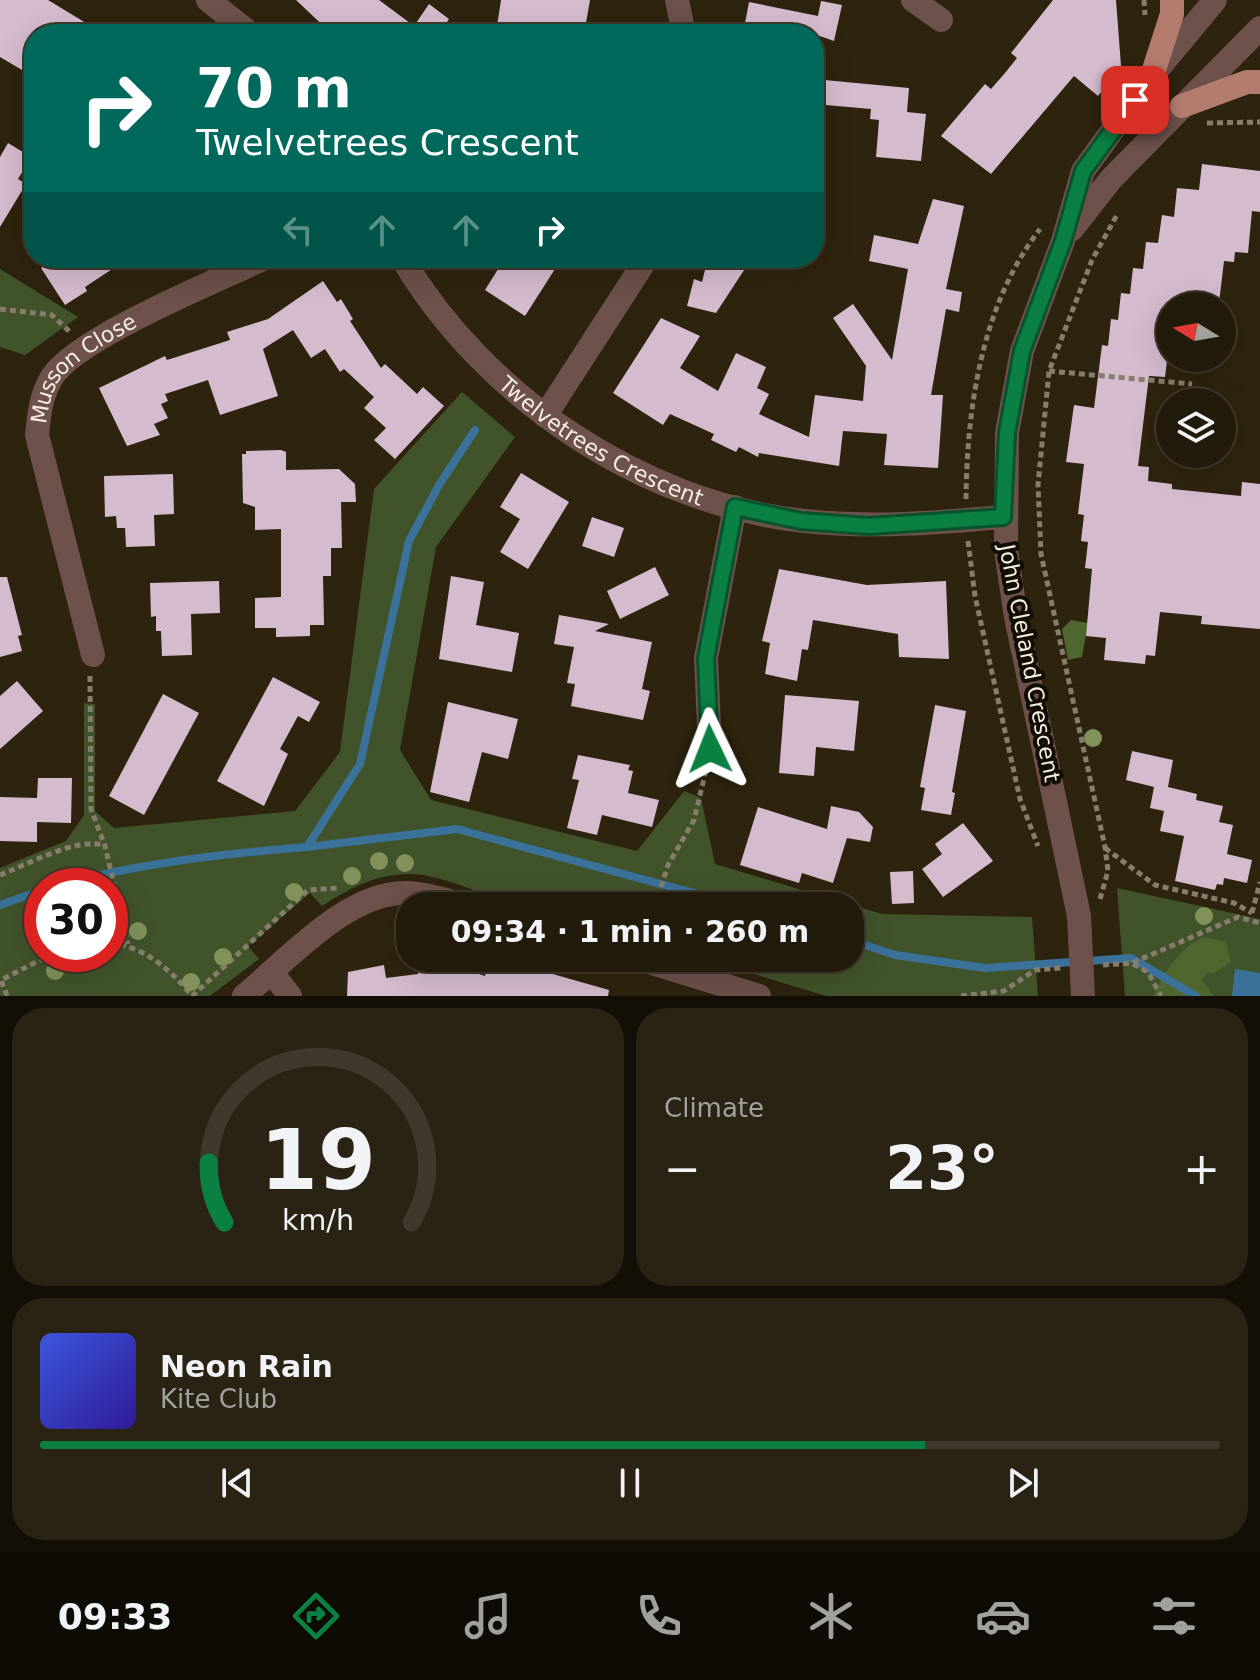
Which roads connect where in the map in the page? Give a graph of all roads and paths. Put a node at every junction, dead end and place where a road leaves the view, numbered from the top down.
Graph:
1 (208, 0) edge
2 (677, 0) edge
3 (913, 0) edge
4 (1172, 0) edge
5 (1215, 0) edge
6 (941, 20) dead end
7 (238, 24) edge
8 (682, 24) edge
9 (1260, 28) edge
10 (1152, 76) junction
11 (1260, 82) edge
12 (1190, 114) junction
13 (1260, 122) edge
14 (1119, 210) dead end
15 (1063, 241) junction
16 (245, 268) edge
17 (408, 268) edge
18 (641, 268) edge
19 (0, 309) edge
20 (83, 347) junction
21 (1049, 371) junction
22 (1192, 384) dead end
23 (545, 416) junction
24 (966, 497) dead end
25 (954, 499) dead end
26 (735, 507) junction
27 (1003, 517) junction
28 (968, 550) dead end
29 (93, 655) joint
30 (710, 749) joint
31 (105, 846) junction
32 (1105, 847) junction
33 (1043, 856) dead end
34 (110, 868) edge
35 (0, 875) edge
36 (1260, 882) edge
37 (658, 892) edge
38 (396, 895) edge
39 (1100, 901) dead end
40 (1252, 913) junction
41 (1257, 922) edge
42 (128, 945) edge
43 (24, 968) edge
44 (1035, 970) dead end
45 (681, 972) edge
46 (272, 973) junction
47 (1, 979) edge
48 (7, 996) edge
49 (192, 996) edge
50 (244, 996) edge
51 (290, 996) edge
52 (759, 996) edge
53 (961, 996) edge
54 (1083, 996) edge
55 (1161, 996) edge

1 - 7 street
2 - 8 street
3 - 6 street
4 - 10 main road
5 - 10 street, John Cleland Crescent
9 - 12 street, John Cleland Crescent
10 - 15 street, John Cleland Crescent
11 - 12 main road
12 - 13 path
12 - 15 street, John Cleland Crescent
14 - 21 path
15 - 27 street, John Cleland Crescent
16 - 20 street, Musson Close
17 - 23 street, Twelvetrees Crescent
18 - 23 street
19 - 20 path
20 - 29 street, Musson Close
21 - 22 path
21 - 32 path
23 - 26 street, Twelvetrees Crescent
24 - 25 path
26 - 27 street, Twelvetrees Crescent
26 - 30 street
27 - 54 street, John Cleland Crescent, bridge
28 - 33 path
29 - 31 path
30 - 37 path
31 - 34 path
31 - 35 path
32 - 39 path
32 - 40 path
36 - 40 path
38 - 46 street
40 - 41 path
41 - 55 path
42 - 49 path
43 - 47 path
44 - 53 path
45 - 52 street
46 - 50 street
46 - 51 street
47 - 48 path

